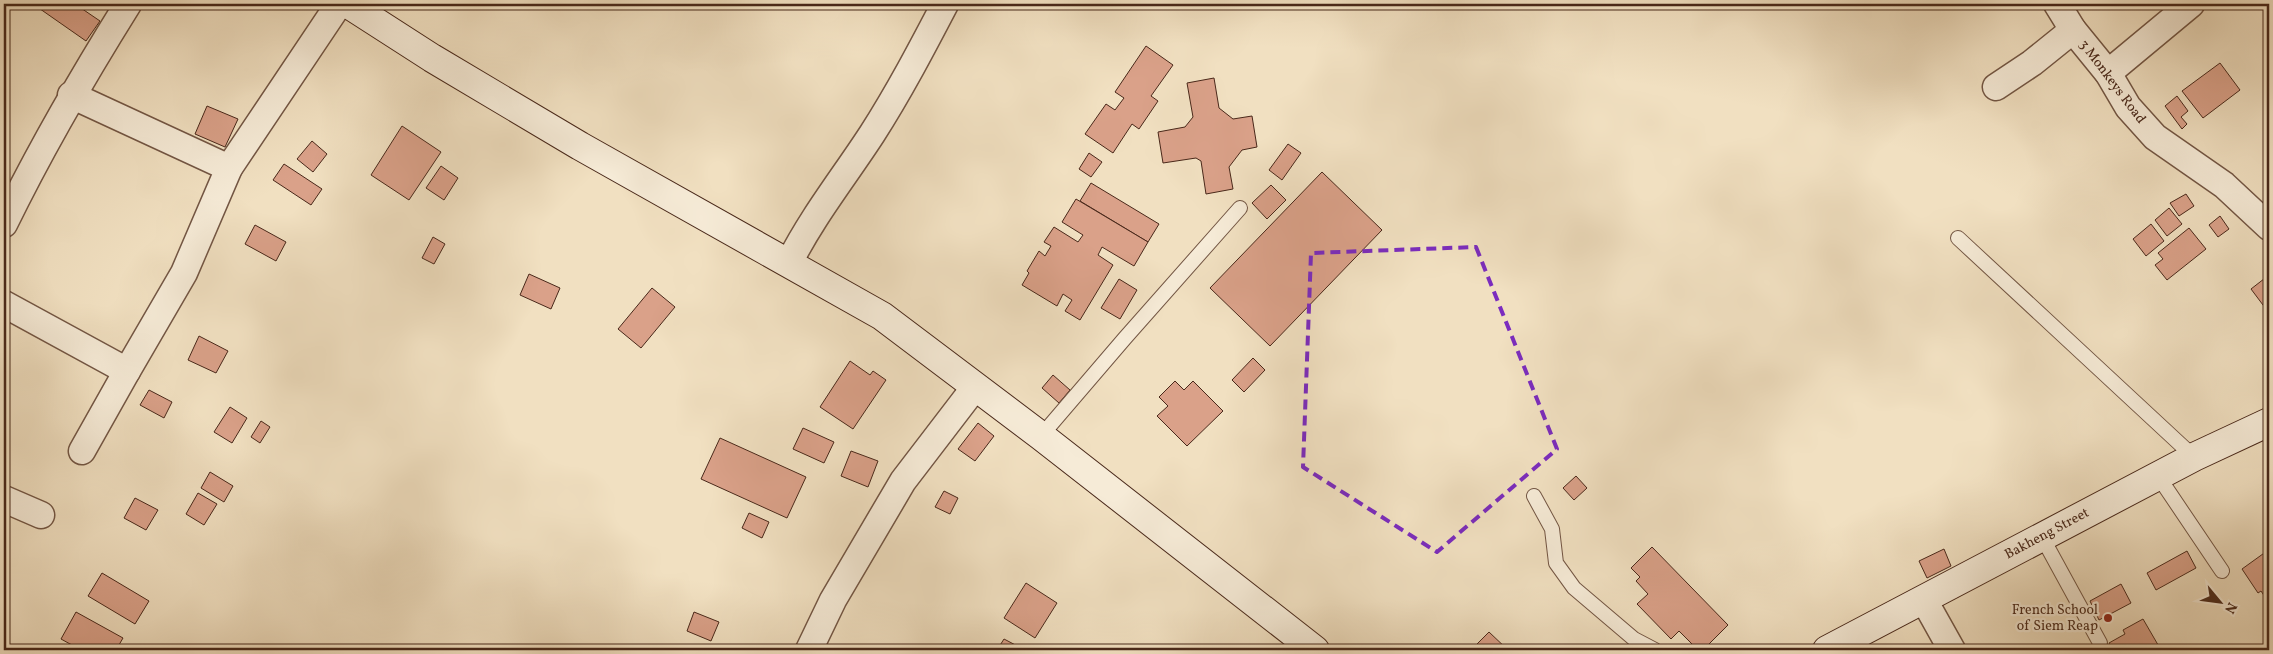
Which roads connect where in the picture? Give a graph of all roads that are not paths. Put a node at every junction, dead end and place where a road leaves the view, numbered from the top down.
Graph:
1 (128, 4) edge
2 (339, 4) edge
3 (348, 4) edge
4 (945, 4) edge
5 (2057, 4) edge
6 (2191, 4) edge
7 (2073, 30) junction
8 (2108, 73) junction
9 (1996, 87) dead end
10 (71, 96) junction
11 (229, 168) junction
12 (1240, 208) dead end
13 (4, 224) edge
14 (2269, 227) edge
15 (1958, 238) dead end
16 (789, 263) junction
17 (4, 304) edge
18 (128, 371) junction
19 (975, 387) junction
20 (2269, 422) edge
21 (1042, 436) junction
22 (82, 451) dead end
23 (2194, 457) junction
24 (2158, 476) junction
25 (1534, 496) dead end
26 (4, 499) edge
27 (42, 515) dead end
28 (2042, 537) junction
29 (2222, 571) dead end
30 (1924, 600) junction
31 (2100, 643) dead end
32 (809, 650) edge
33 (1315, 650) edge
34 (1656, 650) edge
35 (1827, 650) edge
36 (1952, 650) edge

1 - 10 street
2 - 11 street
3 - 16 street
4 - 16 street
5 - 7 street, 3 Monkeys Road
6 - 8 street
7 - 8 street, 3 Monkeys Road
7 - 9 street
8 - 14 street, 3 Monkeys Road
10 - 11 street
10 - 13 street
11 - 18 street
12 - 21 lane
15 - 23 lane
16 - 19 street
17 - 18 street
18 - 22 street
19 - 21 street
19 - 32 street
20 - 23 street, Bakheng Street
21 - 33 street
23 - 24 street, Bakheng Street
24 - 28 street, Bakheng Street
24 - 29 lane
25 - 34 lane
26 - 27 street
28 - 30 street, Bakheng Street
28 - 31 lane
30 - 35 street, Bakheng Street
30 - 36 street

